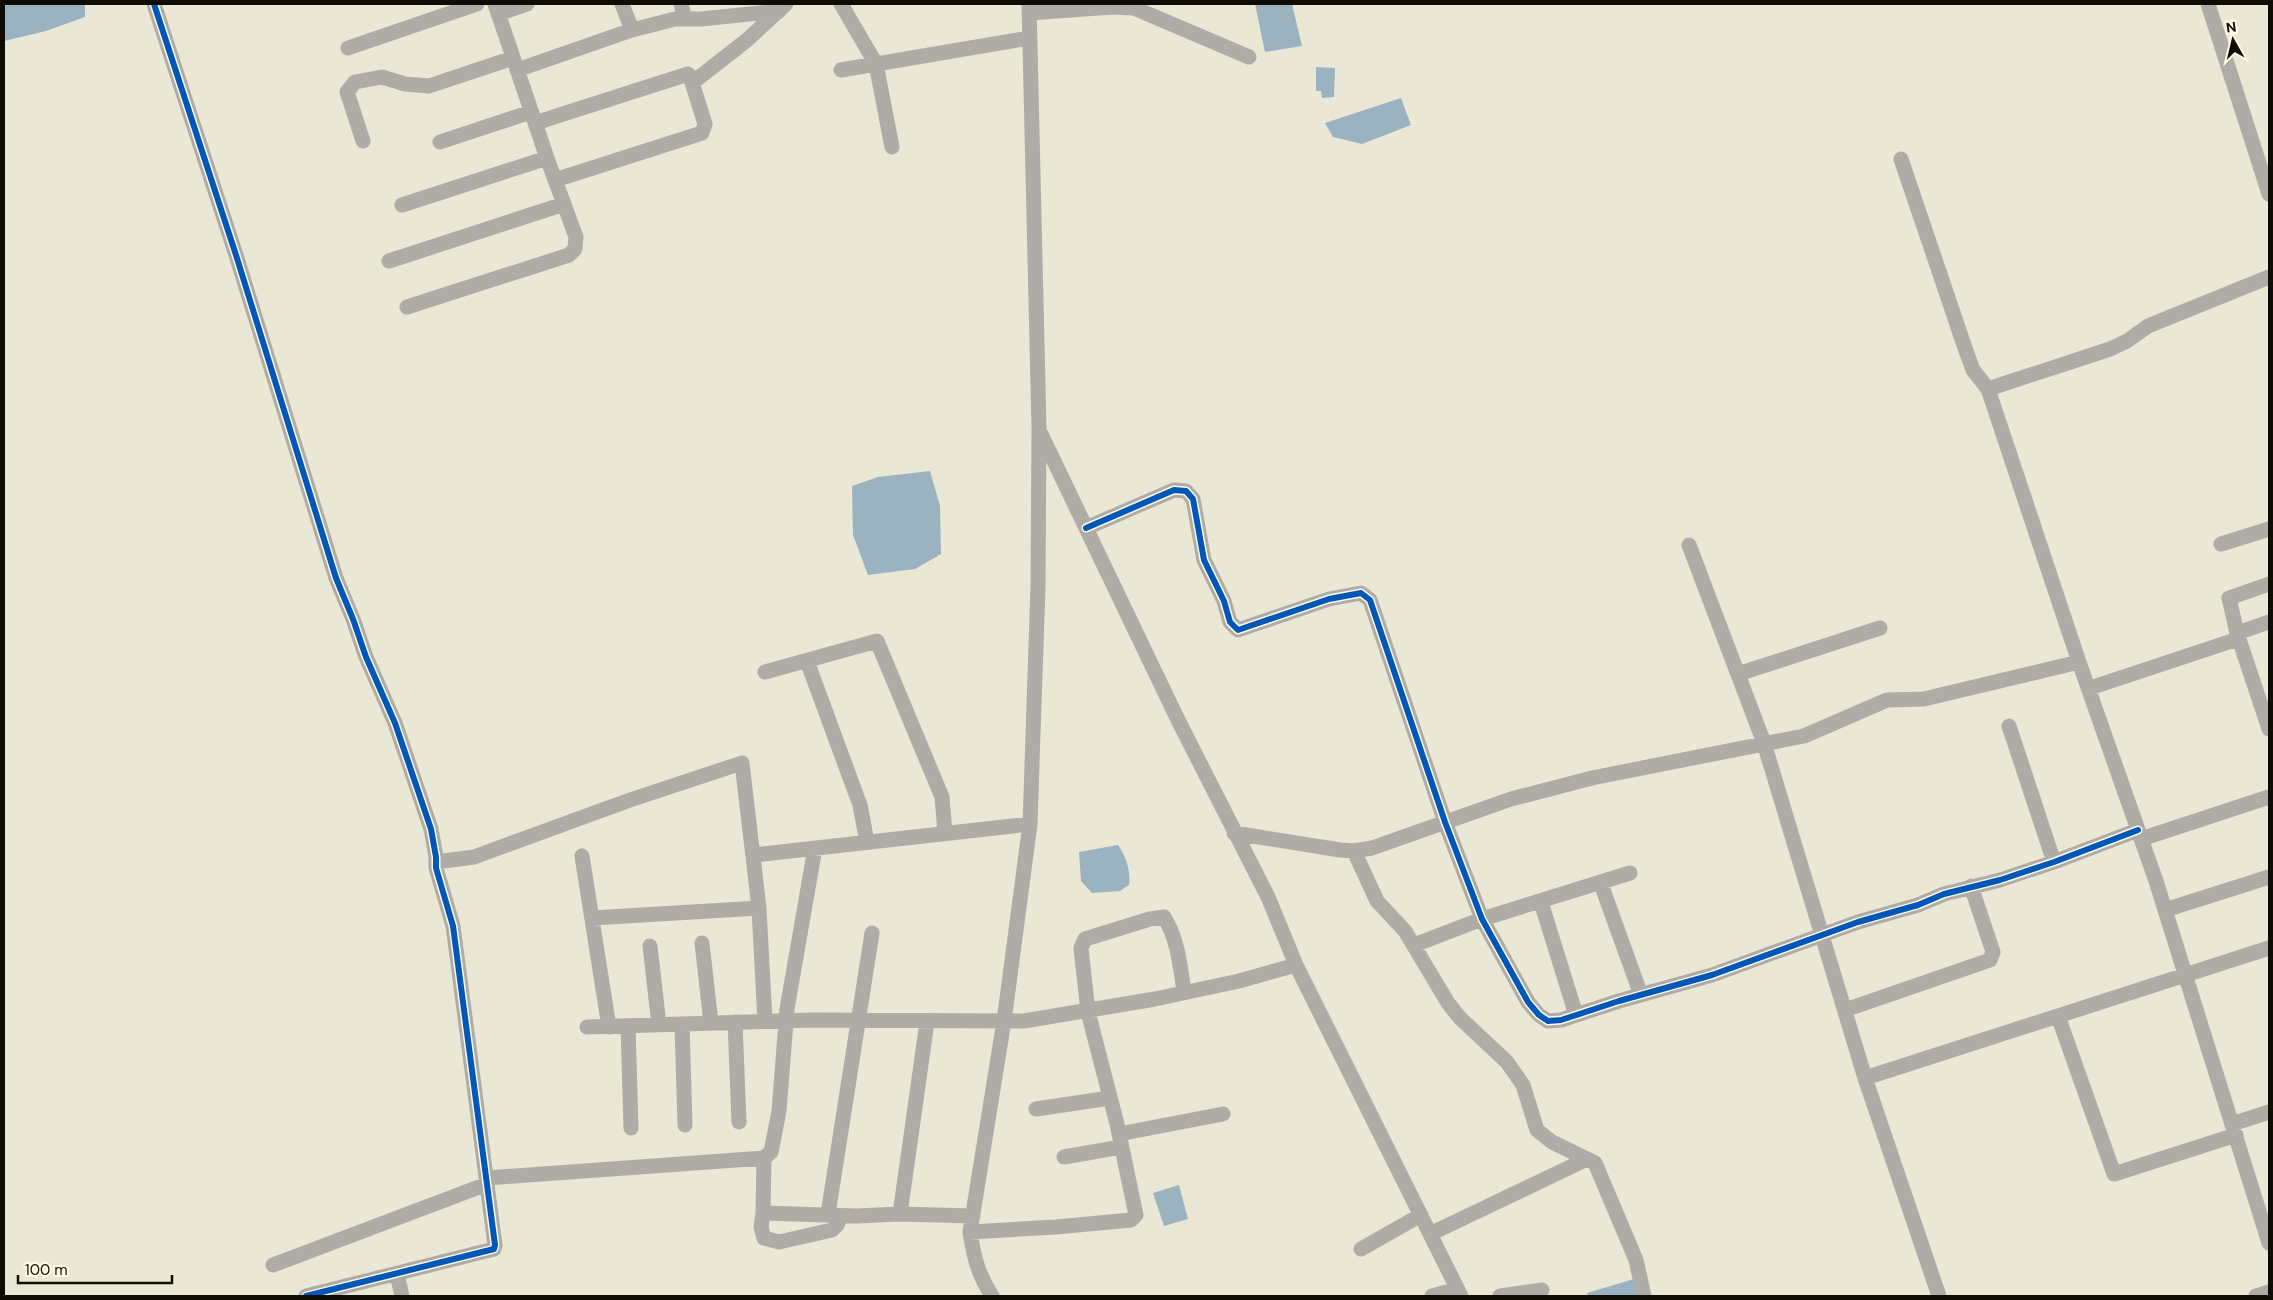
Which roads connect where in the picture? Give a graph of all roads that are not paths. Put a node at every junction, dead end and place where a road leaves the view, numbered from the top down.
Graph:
1 (154, 4) edge
2 (477, 4) edge
3 (527, 4) edge
4 (622, 4) edge
5 (681, 4) edge
6 (841, 4) edge
7 (2208, 4) edge
8 (783, 7) edge
9 (496, 9) edge
10 (1029, 9) edge
11 (684, 19) junction
12 (632, 30) junction
13 (1029, 38) junction
14 (348, 48) dead end
15 (1249, 58) dead end
16 (515, 64) junction
17 (876, 64) junction
18 (841, 70) dead end
19 (692, 83) junction
20 (533, 117) junction
21 (363, 141) dead end
22 (440, 142) dead end
23 (892, 147) dead end
24 (547, 158) junction
25 (1901, 159) dead end
26 (555, 180) junction
27 (2269, 194) edge
28 (564, 204) junction
29 (402, 205) dead end
30 (389, 261) dead end
31 (2269, 277) edge
32 (406, 307) dead end
33 (1988, 389) junction
34 (1039, 428) junction
35 (1086, 528) junction
36 (2269, 529) edge
37 (2221, 544) dead end
38 (1689, 545) dead end
39 (2269, 584) edge
40 (2269, 622) edge
41 (1880, 628) dead end
42 (2237, 636) junction
43 (807, 661) junction
44 (2079, 662) junction
45 (765, 672) dead end
46 (1738, 674) junction
47 (2090, 688) junction
48 (2009, 726) dead end
49 (2269, 729) edge
50 (1764, 743) junction
51 (2269, 797) edge
52 (1445, 822) junction
53 (1030, 824) junction
54 (945, 833) junction
55 (1234, 833) junction
56 (2139, 834) junction
57 (867, 842) junction
58 (815, 848) junction
59 (1354, 851) junction
60 (582, 856) dead end
61 (754, 856) junction
62 (436, 862) junction
63 (2054, 862) junction
64 (1630, 873) dead end
65 (2269, 877) edge
66 (1601, 884) junction
67 (1971, 886) junction
68 (1540, 902) junction
69 (759, 908) junction
70 (2165, 910) junction
71 (592, 918) junction
72 (1482, 919) junction
73 (872, 933) dead end
74 (1823, 936) junction
75 (702, 943) dead end
76 (1414, 945) junction
77 (650, 946) dead end
78 (2269, 948) edge
79 (1296, 965) junction
80 (2186, 975) junction
81 (1184, 991) junction
82 (1641, 995) junction
83 (1846, 1010) junction
84 (1088, 1012) junction
85 (1576, 1015) junction
86 (2058, 1016) junction
87 (787, 1020) junction
88 (765, 1021) junction
89 (857, 1021) junction
90 (1004, 1021) junction
91 (735, 1022) junction
92 (927, 1022) junction
93 (712, 1023) junction
94 (682, 1024) junction
95 (659, 1025) junction
96 (628, 1026) junction
97 (587, 1027) dead end
98 (609, 1027) junction
99 (1865, 1078) junction
100 (1110, 1098) junction
101 (1036, 1109) dead end
102 (2269, 1112) edge
103 (1223, 1114) dead end
104 (739, 1122) dead end
105 (685, 1124) dead end
106 (631, 1128) dead end
107 (2234, 1130) junction
108 (1120, 1140) junction
109 (1064, 1157) dead end
110 (764, 1158) junction
111 (1587, 1159) junction
112 (487, 1181) junction
113 (763, 1213) junction
114 (900, 1214) junction
115 (834, 1215) junction
116 (1421, 1215) junction
117 (973, 1216) junction
118 (970, 1232) junction
119 (1430, 1234) junction
120 (2269, 1243) edge
121 (1361, 1249) dead end
122 (273, 1265) dead end
123 (397, 1274) junction
124 (1542, 1290) dead end
125 (1459, 1293) edge
126 (306, 1296) edge
127 (402, 1296) edge
128 (992, 1296) edge
129 (1432, 1296) edge
130 (1500, 1296) edge
131 (1644, 1296) edge
132 (1939, 1296) edge

1 - 62 street
2 - 14 street
3 - 9 street
4 - 12 street
5 - 11 street
6 - 17 street
7 - 27 street
8 - 11 street
8 - 19 street
9 - 16 street
10 - 13 street
10 - 15 street
11 - 12 street
12 - 16 street
13 - 17 street
13 - 34 street
16 - 20 street
16 - 21 street
17 - 18 street
17 - 23 street
19 - 20 street
19 - 26 street
20 - 22 street
20 - 24 street
24 - 26 street
24 - 29 street
25 - 33 street
26 - 28 street
28 - 30 street
28 - 32 street
31 - 33 street
33 - 44 street
34 - 35 street
34 - 53 street
35 - 52 street
35 - 55 street
36 - 37 street
38 - 46 street
39 - 42 street
40 - 42 street
41 - 46 street
42 - 47 street
42 - 49 street
43 - 45 street
43 - 54 street
43 - 57 street
44 - 47 street
44 - 50 street
46 - 50 street
47 - 56 street
48 - 63 street
50 - 52 street
50 - 74 street
51 - 56 street
52 - 59 street
52 - 72 street
53 - 54 street
53 - 90 street
54 - 57 street
55 - 59 street
55 - 79 street
56 - 63 street
56 - 70 street
57 - 58 street
58 - 61 street
58 - 87 street
59 - 76 street
60 - 71 street
61 - 62 street
61 - 69 street
62 - 112 street
63 - 67 street
64 - 66 street
65 - 70 street
66 - 68 street
66 - 82 street
67 - 74 street
67 - 83 street
68 - 72 street
68 - 85 street
69 - 71 street
69 - 88 street
70 - 80 street
71 - 98 street
72 - 76 street
72 - 85 street
73 - 89 street
74 - 82 street
74 - 83 street
75 - 93 street
76 - 111 street
77 - 95 street
78 - 80 street
79 - 81 street
79 - 116 street
80 - 86 street
80 - 107 street
81 - 84 street
81 - 84 street
82 - 85 street
83 - 99 street
84 - 90 street
84 - 100 street
86 - 99 street
86 - 107 street
87 - 88 street
87 - 89 street
87 - 110 street
88 - 91 street
89 - 92 street
89 - 115 street
90 - 92 street
90 - 117 street
91 - 93 street
91 - 104 street
92 - 114 street
93 - 94 street
94 - 95 street
94 - 105 street
95 - 96 street
96 - 98 street
96 - 106 street
97 - 98 street
99 - 132 street
100 - 101 street
100 - 108 street
102 - 107 street
103 - 108 street
107 - 120 street
108 - 109 street
108 - 118 street
110 - 112 street
110 - 113 street
111 - 119 street
111 - 131 street
112 - 122 street
112 - 123 street
113 - 115 street
113 - 115 street
114 - 115 street
114 - 117 street
116 - 119 street
116 - 121 street
117 - 118 street
118 - 128 street
119 - 125 street
123 - 126 street
123 - 127 street
124 - 130 street
125 - 129 street

